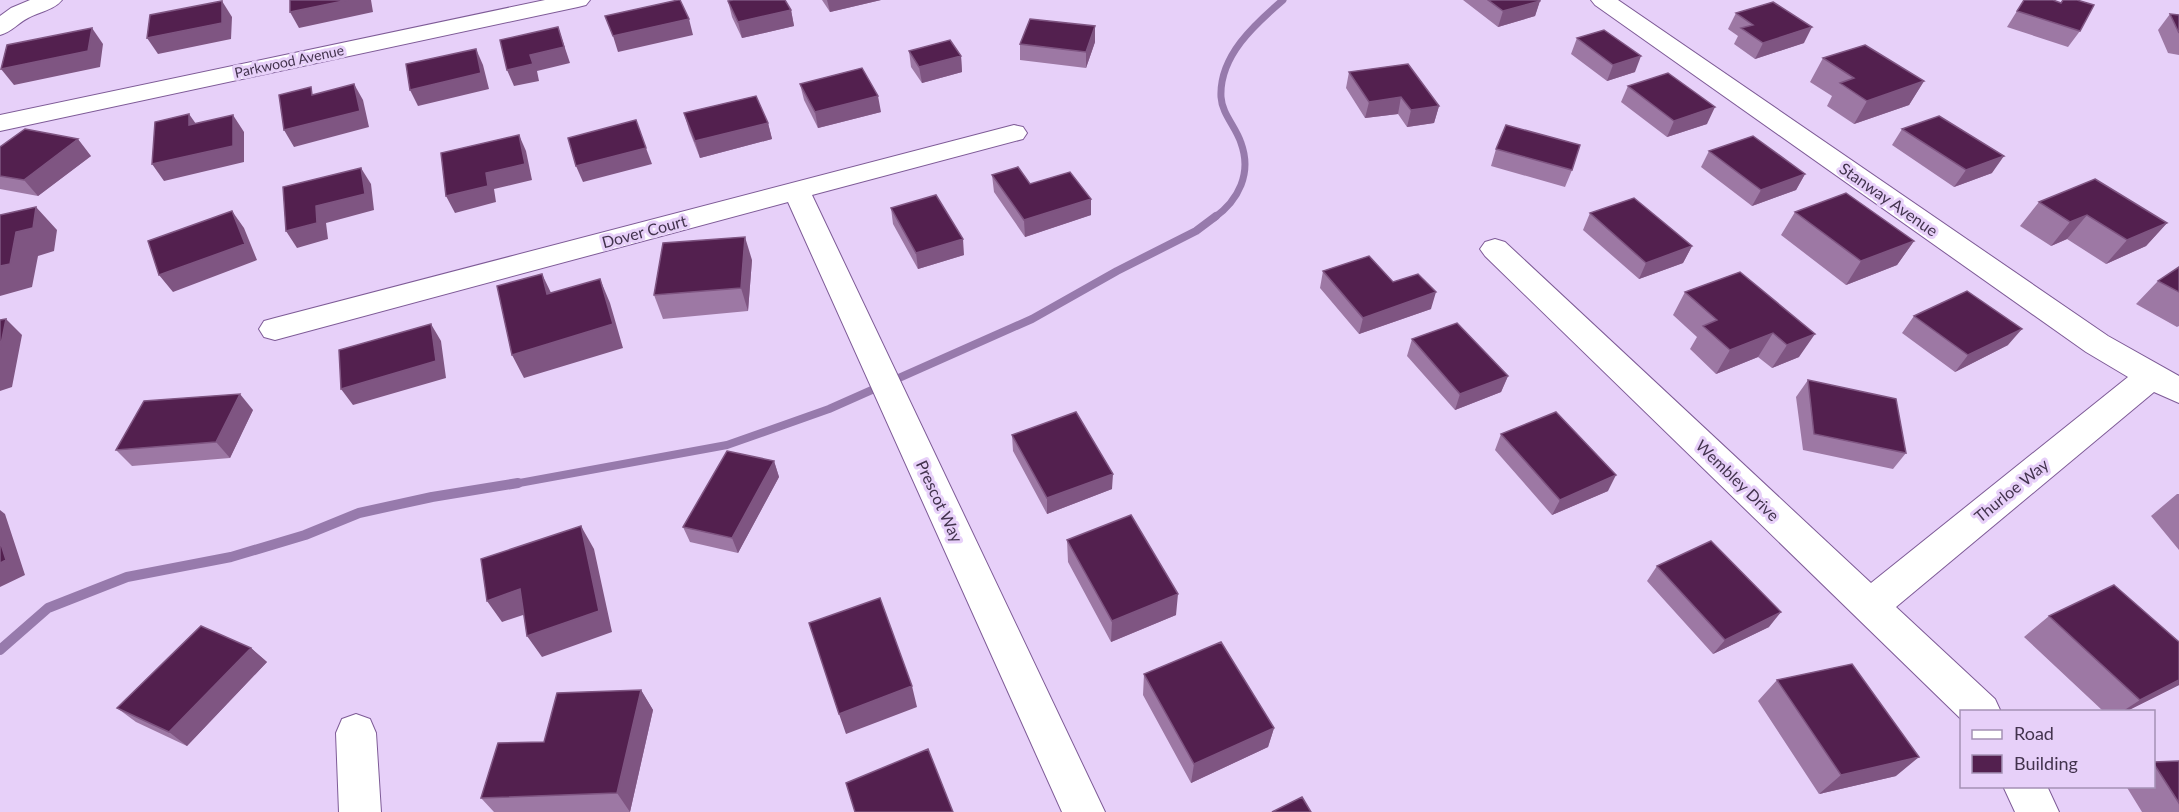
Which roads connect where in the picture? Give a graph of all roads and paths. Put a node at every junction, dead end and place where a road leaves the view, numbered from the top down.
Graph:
1 (50, 0) edge
2 (578, 0) edge
3 (1603, 0) edge
4 (10, 12) edge
5 (0, 28) edge
6 (0, 123) edge
7 (1014, 133) dead end
8 (796, 190) junction
9 (1495, 249) dead end
10 (274, 329) dead end
11 (2165, 383) edge
12 (1870, 606) junction
13 (1980, 710) edge
14 (356, 733) dead end
15 (2025, 788) edge
16 (360, 812) edge
17 (1084, 812) edge
18 (2038, 812) edge

1 - 4 street
2 - 6 street, Parkwood Avenue
3 - 11 street, Stanway Avenue
4 - 5 street
7 - 8 street, Dover Court
8 - 10 street, Dover Court
8 - 17 street, Prescot Way
9 - 12 street, Wembley Drive
11 - 12 street, Thurloe Way
12 - 13 street, Wembley Drive
14 - 16 street
15 - 18 street

